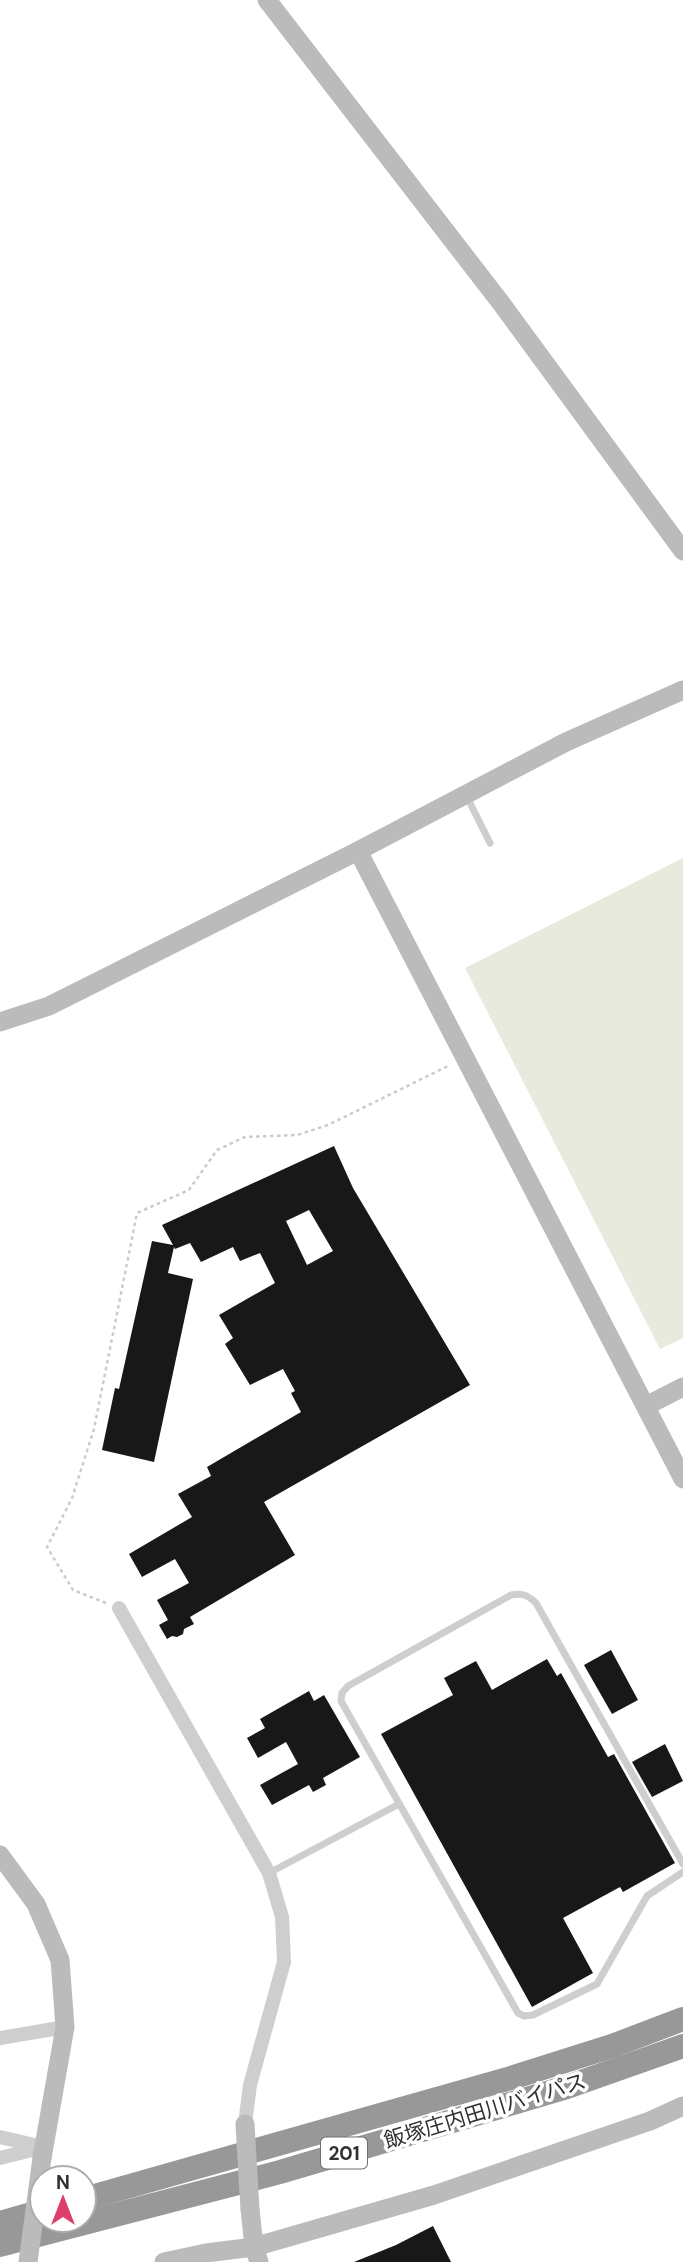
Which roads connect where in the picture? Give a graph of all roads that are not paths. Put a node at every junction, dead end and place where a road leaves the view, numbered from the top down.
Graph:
1 (267, 0) edge
2 (683, 551) edge
3 (683, 690) edge
4 (466, 794) junction
5 (490, 843) dead end
6 (358, 851) junction
7 (1, 1017) edge
8 (683, 1387) edge
9 (646, 1406) junction
10 (683, 1479) edge
11 (119, 1608) road end
12 (399, 1804) junction
13 (0, 1855) edge
14 (683, 1864) edge
15 (683, 1872) edge
16 (269, 1873) junction
17 (683, 2019) edge
18 (65, 2027) junction
19 (0, 2038) edge
20 (683, 2046) edge
21 (683, 2107) edge
22 (245, 2124) joint
23 (0, 2137) edge
24 (43, 2152) junction
25 (0, 2158) edge
26 (98, 2195) edge
27 (28, 2215) edge
28 (0, 2222) edge
29 (0, 2245) edge
30 (257, 2255) edge
31 (28, 2262) edge
32 (164, 2262) edge

1 - 2 street
3 - 4 street
4 - 5 lane
4 - 6 street
6 - 7 street
6 - 9 street
8 - 9 street
9 - 10 street
11 - 16 street
12 - 14 lane
12 - 15 lane
12 - 16 lane
13 - 18 street
16 - 22 street
17 - 26 highway, 飯塚庄内田川バイパス / 201
18 - 19 street
18 - 24 street
20 - 29 highway, 飯塚庄内田川バイパス / 201
21 - 30 street
22 - 30 street, bridge
23 - 24 street
24 - 25 street
24 - 31 street, bridge
27 - 28 highway
30 - 32 street

